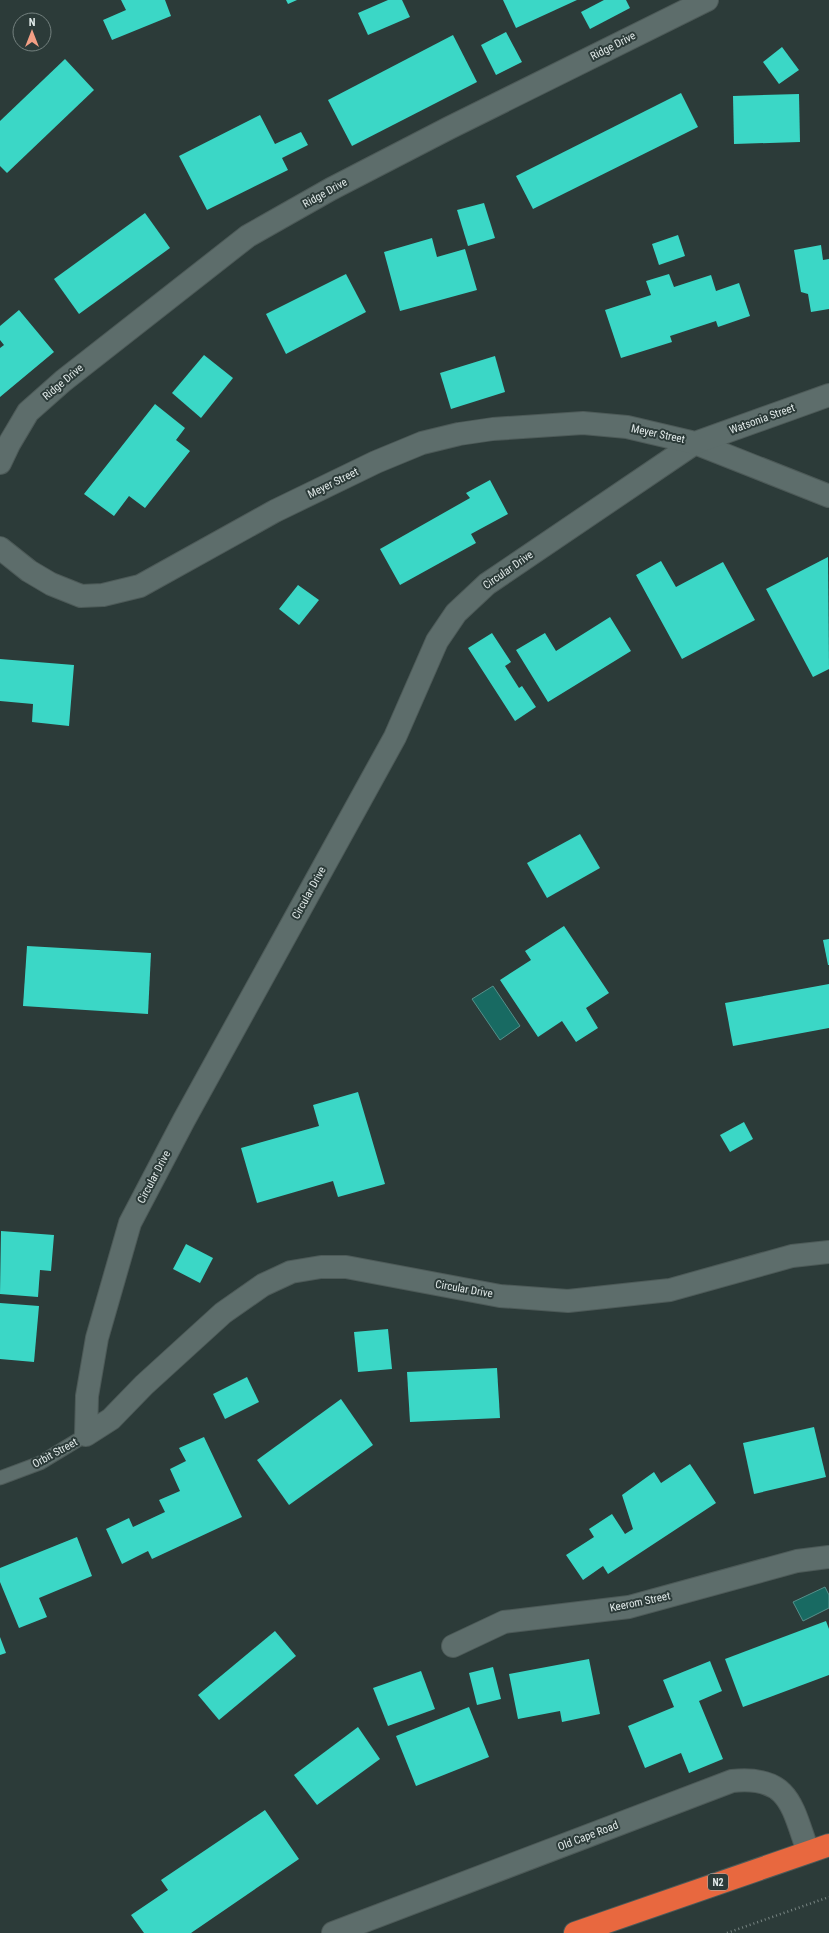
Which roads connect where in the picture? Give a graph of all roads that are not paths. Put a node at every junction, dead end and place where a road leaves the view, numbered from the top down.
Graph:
1 (707, 0) edge
2 (829, 395) edge
3 (695, 443) junction
4 (0, 463) edge
5 (829, 496) edge
6 (0, 548) edge
7 (829, 1252) edge
8 (86, 1435) junction
9 (0, 1478) edge
10 (829, 1557) edge
11 (453, 1646) dead end
12 (829, 1845) edge
13 (808, 1851) junction
14 (333, 1933) edge
15 (575, 1933) edge

1 - 4 street, Ridge Drive
2 - 3 street, Watsonia Street
3 - 5 street
3 - 6 street, Meyer Street
3 - 8 street, Circular Drive
7 - 8 street, Circular Drive
8 - 9 lane, Orbit Street
10 - 11 street, Keerom Street
12 - 13 highway, N2
13 - 14 street, Old Cape Road
13 - 15 highway, N2

